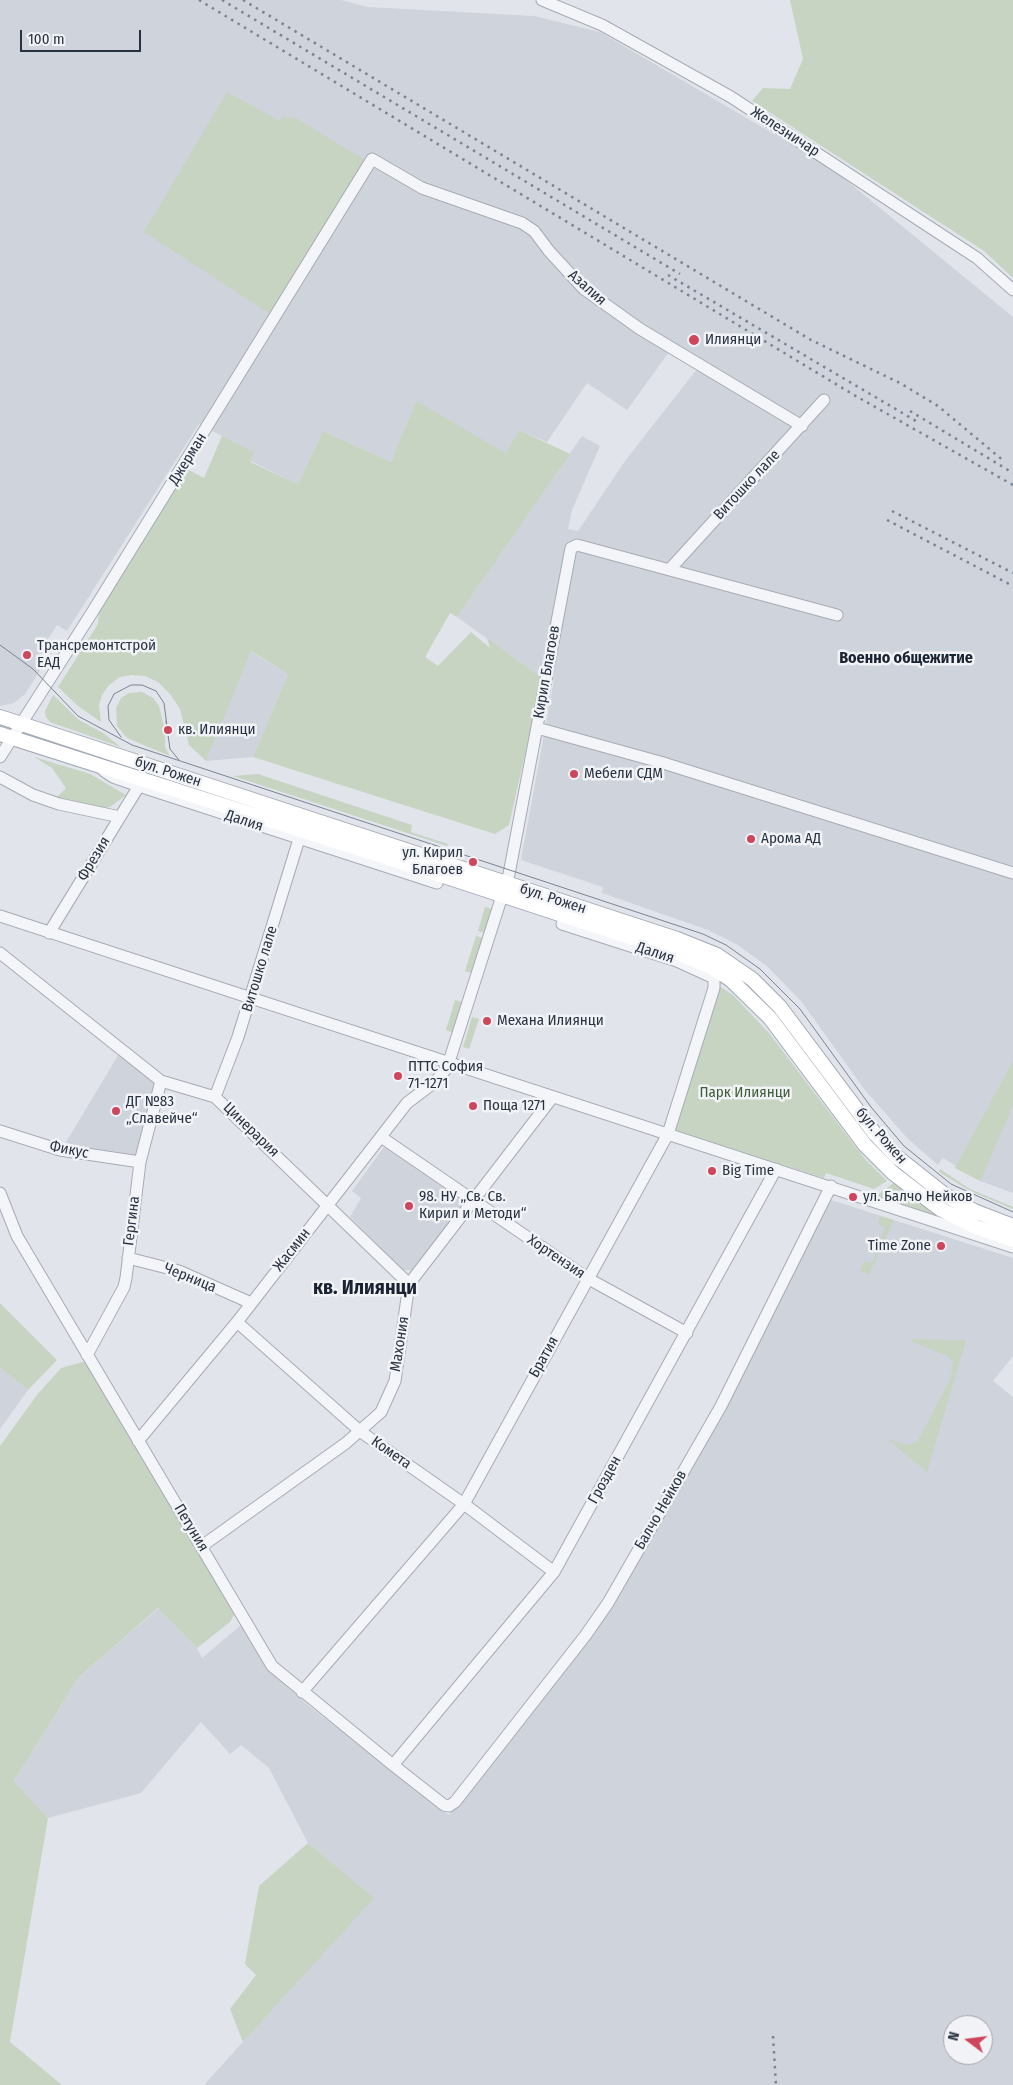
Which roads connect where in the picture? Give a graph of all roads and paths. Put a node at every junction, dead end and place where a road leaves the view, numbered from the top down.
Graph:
1 (542, 0) edge
2 (372, 159) joint
3 (1013, 290) edge
4 (824, 400) dead end
5 (802, 426) junction
6 (670, 569) junction
7 (837, 615) dead end
8 (0, 717) edge
9 (21, 724) junction
10 (537, 728) junction
11 (6, 736) edge
12 (0, 757) edge
13 (87, 761) junction
14 (0, 777) edge
15 (139, 786) junction
16 (120, 817) junction
17 (299, 839) junction
18 (406, 868) junction
19 (1013, 873) edge
20 (436, 883) dead end
21 (504, 890) junction
22 (0, 916) edge
23 (562, 924) dead end
24 (591, 929) junction
25 (49, 933) junction
26 (0, 953) edge
27 (715, 981) joint
28 (250, 998) junction
29 (449, 1062) junction
30 (161, 1081) junction
31 (216, 1097) junction
32 (552, 1098) junction
33 (0, 1131) edge
34 (668, 1134) junction
35 (381, 1137) junction
36 (140, 1162) junction
37 (776, 1169) junction
38 (831, 1186) junction
39 (0, 1193) edge
40 (474, 1201) junction
41 (328, 1205) junction
42 (1013, 1226) edge
43 (1013, 1240) edge
44 (1013, 1247) edge
45 (128, 1258) junction
46 (587, 1278) junction
47 (409, 1284) junction
48 (251, 1303) junction
49 (237, 1322) junction
50 (687, 1333) junction
51 (87, 1355) junction
52 (361, 1432) junction
53 (138, 1441) junction
54 (464, 1504) junction
55 (202, 1546) junction
56 (554, 1572) junction
57 (302, 1692) junction
58 (394, 1765) junction
59 (449, 1806) joint

1 - 3 street, Железничар
2 - 5 street, Азалия
2 - 9 street, Джерман
4 - 5 street, Витошко лале
5 - 6 street, Витошко лале
6 - 7 street, Кирил Благоев
6 - 10 street, Кирил Благоев
8 - 9 main road, бул. Рожен
9 - 11 street, Джерман
9 - 21 main road, бул. Рожен
10 - 19 street
10 - 21 street, Кирил Благоев
11 - 12 street, Джерман
11 - 13 main road, бул. Рожен
13 - 15 street, Далия
13 - 18 main road, бул. Рожен
14 - 16 street
15 - 16 street, Фрезия
15 - 17 street, Далия
16 - 25 street, Фрезия
17 - 18 street, Далия
17 - 28 street, Витошко лале
18 - 20 street, Далия
18 - 21 main road, бул. Рожен
21 - 24 main road, бул. Рожен
21 - 29 street, Кирил Благоев
21 - 42 main road, бул. Рожен
22 - 25 street
23 - 24 street, Далия
24 - 27 street, Далия
24 - 43 main road, бул. Рожен
25 - 28 street
26 - 30 street, Цинерария
27 - 34 street, Братия
28 - 29 street
28 - 31 street, Витошко лале
29 - 32 street
29 - 35 street, Жасмин
30 - 31 street, Цинерария
30 - 36 street, Гергина
31 - 41 street, Цинерария
32 - 34 street
32 - 40 street
33 - 36 street, Фикус
34 - 37 street
34 - 46 street, Братия
35 - 40 street, Хортензия
35 - 41 street, Жасмин
36 - 45 street, Гергина
37 - 38 street
37 - 50 street, Грозден
38 - 44 street
38 - 59 street, Балчо Нейков
39 - 51 street, Петуния
40 - 46 street, Хортензия
40 - 47 street
41 - 47 street, Цинерария
41 - 48 street, Жасмин
45 - 48 street, Черница
45 - 51 street, Гергина
46 - 50 street, Хортензия
46 - 54 street, Братия
47 - 52 street, Махония
48 - 49 street, Жасмин
49 - 52 street, Комета
49 - 53 street, Жасмин
50 - 56 street, Грозден
51 - 53 street, Петуния
52 - 54 street, Комета
52 - 55 street, Махония
53 - 55 street, Петуния
54 - 56 street, Комета
54 - 57 street, Братия
55 - 57 street, Петуния
56 - 58 street, Грозден
57 - 58 street, Петуния
58 - 59 street, Петуния

